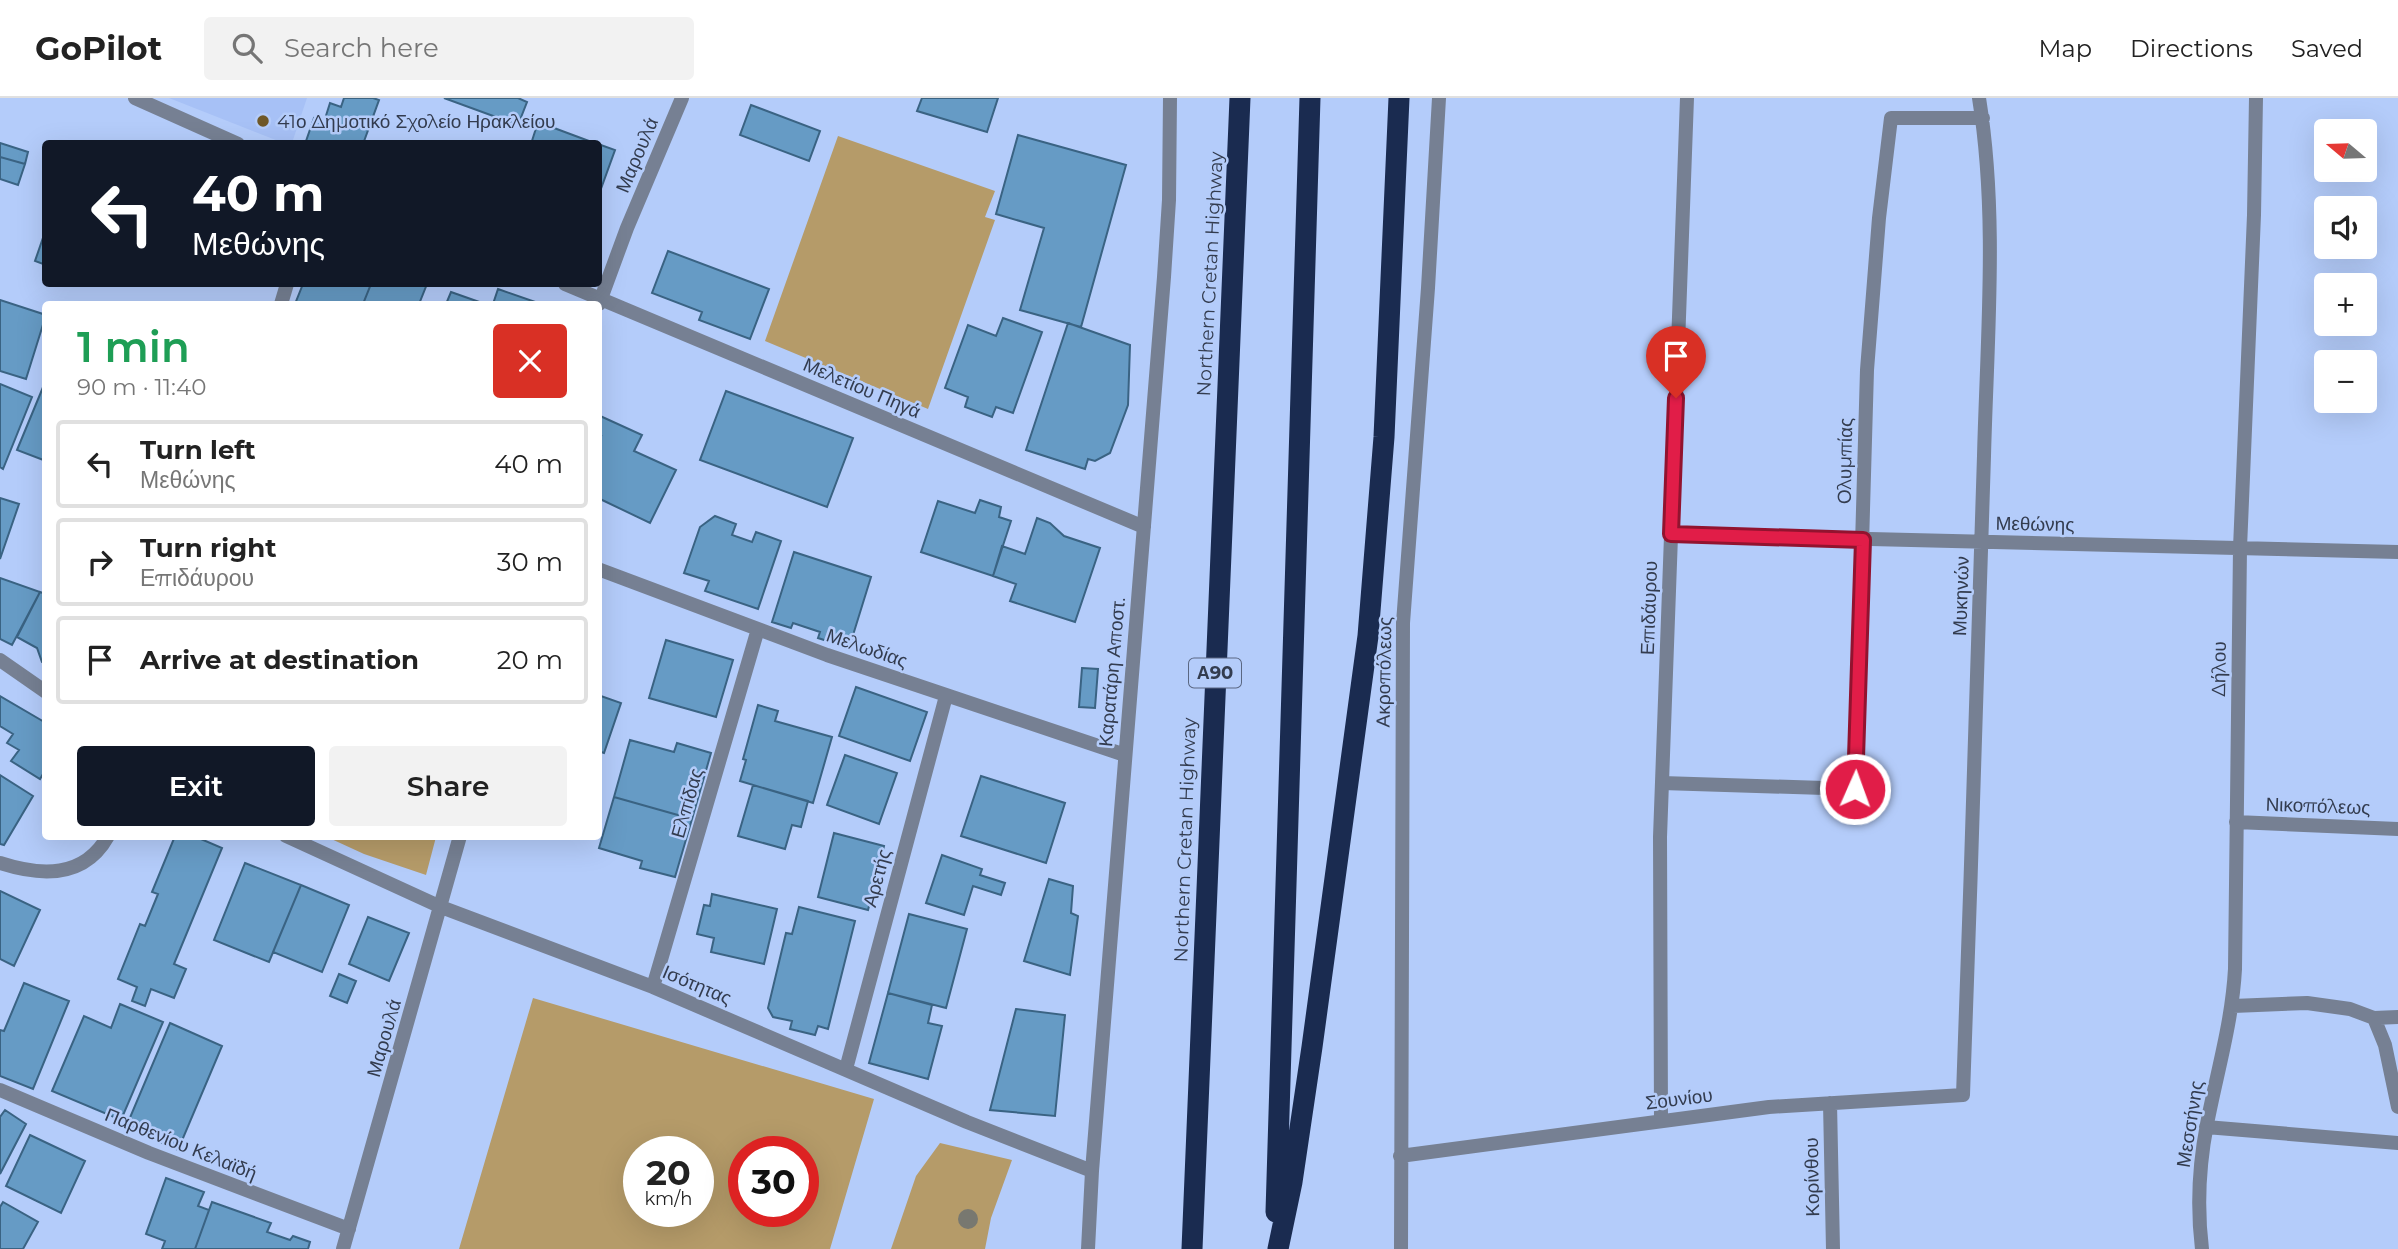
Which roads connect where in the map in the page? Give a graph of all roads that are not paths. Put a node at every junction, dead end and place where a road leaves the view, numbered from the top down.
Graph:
1 (135, 98) edge
2 (682, 98) edge
3 (1170, 98) edge
4 (1240, 98) edge
5 (1310, 98) edge
6 (1399, 98) edge
7 (1439, 98) edge
8 (1687, 98) edge
9 (1979, 98) edge
10 (2256, 98) edge
11 (1983, 118) junction
12 (229, 140) edge
13 (571, 287) edge
14 (598, 301) edge
15 (600, 301) edge
16 (602, 303) edge
17 (1144, 527) junction
18 (1671, 534) junction
19 (1863, 540) junction
20 (1982, 542) junction
21 (2240, 548) junction
22 (2398, 552) edge
23 (602, 570) edge
24 (758, 629) junction
25 (0, 660) edge
26 (42, 689) edge
27 (946, 696) junction
28 (1125, 755) junction
29 (1662, 783) junction
30 (2236, 822) junction
31 (2398, 829) edge
32 (105, 840) edge
33 (295, 840) edge
34 (459, 840) edge
35 (0, 863) edge
36 (441, 907) junction
37 (653, 987) junction
38 (2233, 1006) junction
39 (2398, 1017) edge
40 (2374, 1018) junction
41 (846, 1069) junction
42 (0, 1090) edge
43 (1963, 1095) joint
44 (1830, 1103) junction
45 (2398, 1107) edge
46 (1661, 1120) junction
47 (2206, 1127) junction
48 (2398, 1143) edge
49 (1400, 1156) junction
50 (1092, 1171) junction
51 (349, 1229) junction
52 (342, 1249) edge
53 (1088, 1249) edge
54 (1192, 1249) edge
55 (1276, 1249) edge
56 (1401, 1249) edge
57 (1833, 1249) edge
58 (2202, 1249) edge

1 - 12 street
2 - 15 street, Μαρουλά
3 - 17 street, Καρατάρη Αποστ.
4 - 54 highway, Northern Cretan Highway / Α90
5 - 55 highway
6 - 55 highway
7 - 49 street, Ακροπόλεως
8 - 18 street, Επιδάυρου
9 - 11 street, Μυκηνών
10 - 21 street, Δήλου
11 - 19 street, Ολυμπίας
11 - 20 street, Μυκηνών
13 - 14 street, Μελετίου Πηγά
16 - 17 street, Μελετίου Πηγά
17 - 28 street, Καρατάρη Αποστ.
18 - 19 street, Μεθώνης
18 - 29 street, Επιδάυρου
19 - 20 street, Μεθώνης
19 - 29 street, Ολυμπίας
20 - 21 street, Μεθώνης
20 - 43 street, Μυκηνών
21 - 22 street, Μεθώνης
21 - 30 street, Δήλου
23 - 24 street, Μελωδίας
24 - 27 street, Μελωδίας
24 - 37 street, Ελπίδας
25 - 26 street
27 - 28 street, Μελωδίας
27 - 41 street, Αρετής
28 - 50 street, Καρατάρη Αποστ.
29 - 46 street, Επιδάυρου
30 - 31 street, Νικοπόλεως
30 - 38 street, Δήλου
32 - 35 street
33 - 36 street, Ισότητας
34 - 36 street, Μαρουλά
36 - 37 street, Ισότητας
36 - 51 street, Μαρουλά
37 - 41 street, Ισότητας
38 - 40 street
38 - 47 street, Μεσσήνης
39 - 40 street
40 - 45 street
41 - 50 street, Ισότητας
42 - 51 street, Παρθενίου Κελαϊδή
43 - 44 street, Σουνίου
44 - 46 street, Σουνίου
44 - 57 street, Κορίνθου
46 - 49 street, Σουνίου
47 - 48 street
47 - 58 street, Μεσσήνης
49 - 56 street, Ακροπόλεως
50 - 53 street, Καρατάρη Αποστ.
51 - 52 street, Μαρουλά

